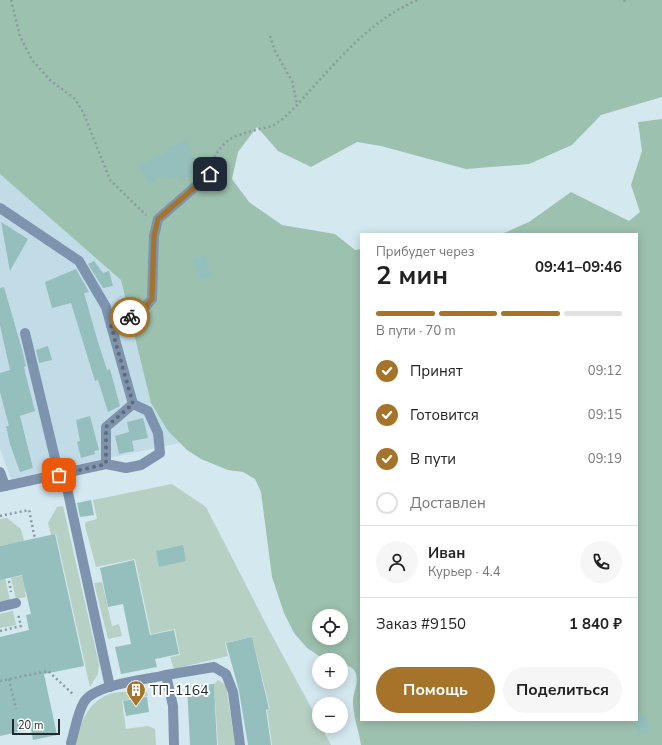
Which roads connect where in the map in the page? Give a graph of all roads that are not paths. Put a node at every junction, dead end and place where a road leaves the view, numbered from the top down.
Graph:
1 (210, 174) road end
2 (0, 208) edge
3 (111, 326) junction
4 (25, 333) dead end
5 (133, 404) junction
6 (106, 464) junction
7 (0, 472) edge
8 (61, 474) junction
9 (2, 487) edge
10 (16, 604) road end
11 (0, 607) edge
12 (166, 675) junction
13 (110, 687) junction
14 (68, 744) edge
15 (174, 745) edge
16 (240, 745) edge

1 - 3 street
2 - 3 street
3 - 5 street
4 - 8 street
5 - 6 street
5 - 6 street
6 - 8 street
7 - 9 street
8 - 9 street
8 - 13 street
10 - 11 street
12 - 13 street
12 - 15 street
12 - 16 street
13 - 14 street

